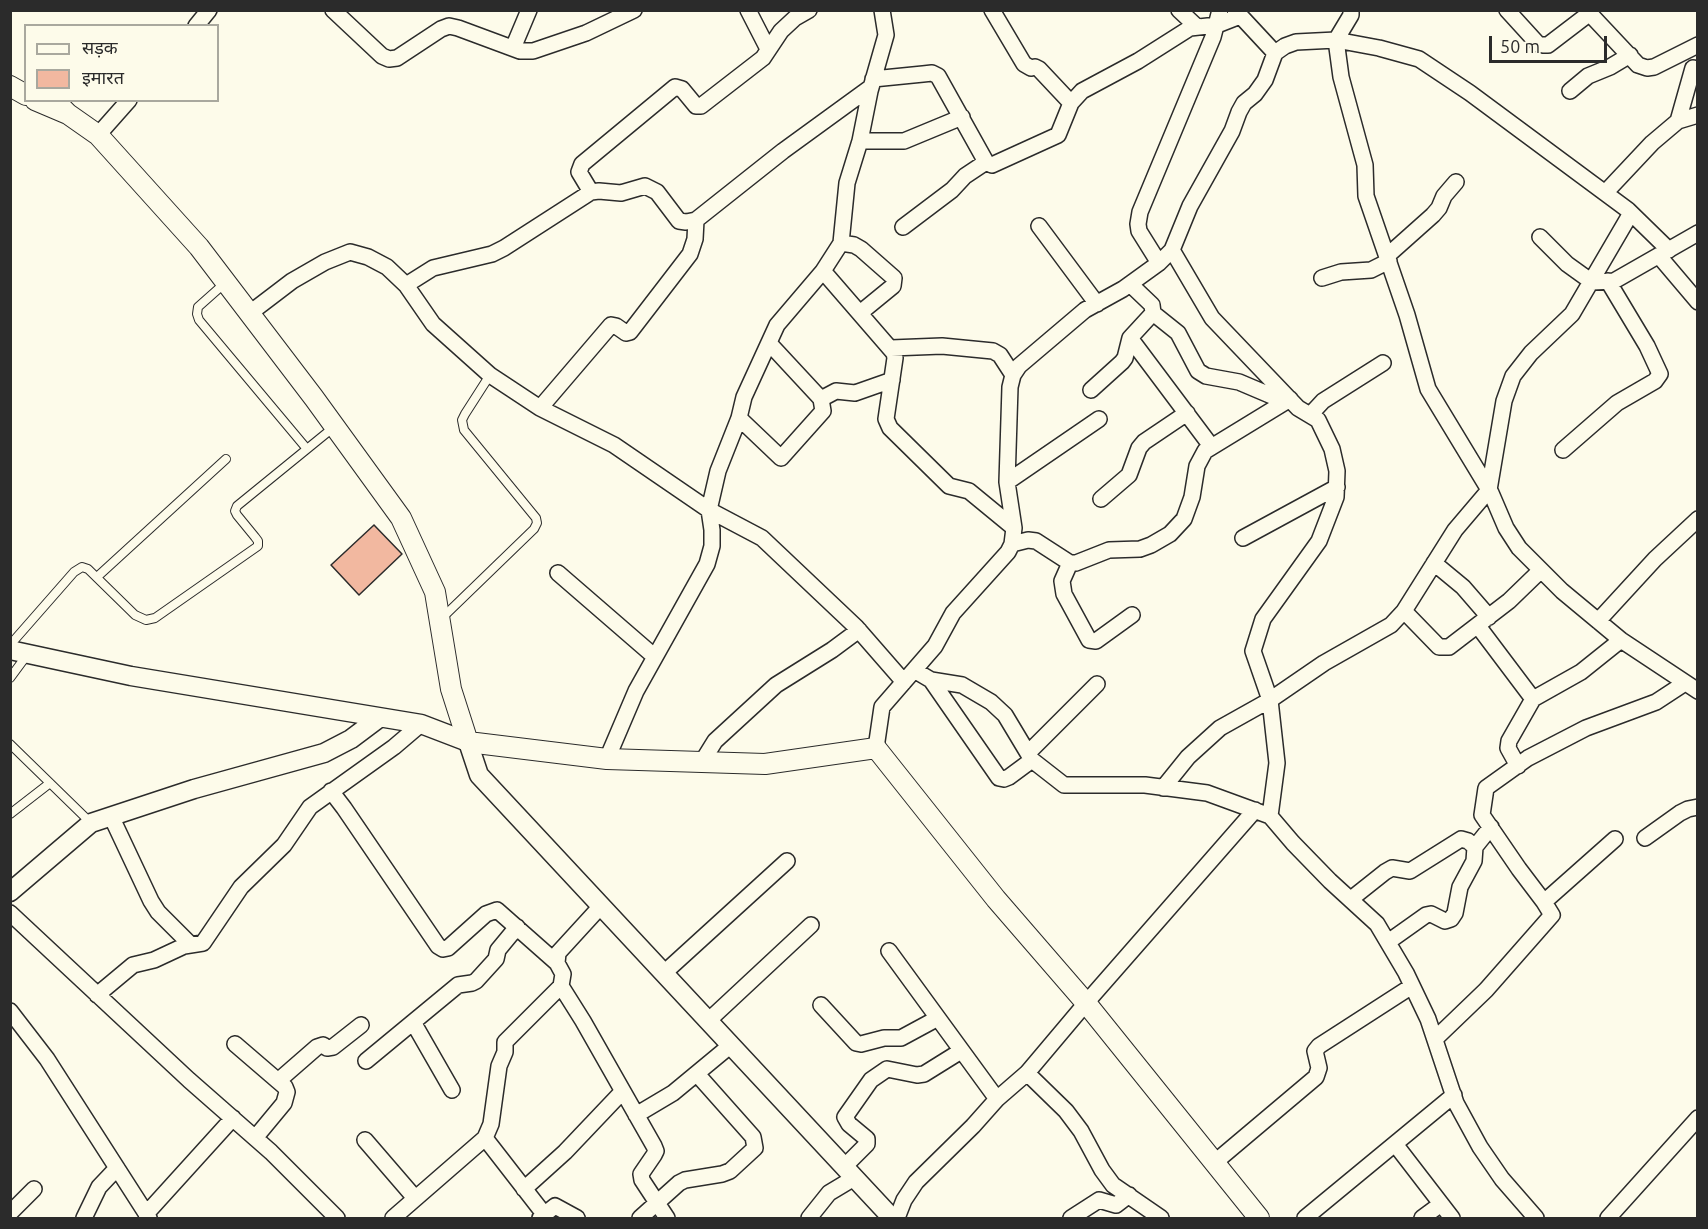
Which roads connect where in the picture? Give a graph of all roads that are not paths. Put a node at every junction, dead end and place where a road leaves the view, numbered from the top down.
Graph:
1 (209, 10) edge
2 (333, 10) edge
3 (529, 10) edge
4 (634, 10) edge
5 (748, 10) edge
6 (809, 10) edge
7 (882, 10) edge
8 (992, 10) edge
9 (1179, 10) edge
10 (1507, 10) edge
11 (1353, 12) edge
12 (1238, 13) edge
13 (1218, 18) edge
14 (198, 24) edge
15 (1196, 26) junction
16 (1336, 40) junction
17 (1698, 45) edge
18 (513, 48) junction
19 (768, 49) junction
20 (1275, 53) junction
21 (1682, 53) junction
22 (1630, 55) junction
23 (1695, 70) edge
24 (10, 73) edge
25 (24, 80) edge
26 (872, 83) junction
27 (10, 86) edge
28 (1570, 91) dead end
29 (24, 94) edge
30 (42, 102) edge
31 (127, 102) edge
32 (1071, 103) junction
33 (61, 107) edge
34 (1698, 115) edge
35 (962, 117) junction
36 (1678, 121) junction
37 (98, 135) junction
38 (860, 141) junction
39 (986, 162) junction
40 (1456, 182) dead end
41 (591, 192) junction
42 (1605, 193) junction
43 (1631, 213) junction
44 (696, 220) junction
45 (1039, 226) dead end
46 (903, 227) dead end
47 (1698, 233) edge
48 (1540, 237) dead end
49 (841, 243) junction
50 (1172, 250) junction
51 (1664, 253) junction
52 (1388, 259) junction
53 (1159, 263) junction
54 (823, 271) junction
55 (1322, 278) dead end
56 (1608, 281) junction
57 (226, 282) junction
58 (1592, 282) junction
59 (1130, 284) junction
60 (406, 285) junction
61 (1698, 302) edge
62 (1097, 304) junction
63 (250, 313) junction
64 (860, 313) junction
65 (1153, 313) junction
66 (1130, 338) junction
67 (769, 343) junction
68 (891, 348) junction
69 (1383, 363) dead end
70 (490, 375) junction
71 (1013, 375) junction
72 (892, 380) junction
73 (1091, 390) dead end
74 (821, 399) junction
75 (1290, 399) junction
76 (540, 408) junction
77 (1186, 413) junction
78 (1310, 415) junction
79 (739, 418) junction
80 (1100, 419) dead end
81 (335, 426) junction
82 (1211, 446) junction
83 (307, 449) junction
84 (1563, 450) dead end
85 (226, 459) dead end
86 (1008, 482) junction
87 (1337, 487) junction
88 (1489, 490) junction
89 (1101, 499) dead end
90 (709, 510) junction
91 (1698, 519) edge
92 (1014, 528) junction
93 (1243, 538) dead end
94 (1012, 544) junction
95 (1070, 563) junction
96 (1434, 563) junction
97 (1540, 571) junction
98 (558, 573) dead end
99 (97, 577) junction
100 (1404, 611) junction
101 (1132, 615) dead end
102 (440, 620) junction
103 (1484, 621) junction
104 (1598, 621) junction
105 (859, 630) junction
106 (1621, 640) junction
107 (10, 645) edge
108 (19, 652) edge
109 (655, 657) junction
110 (909, 676) junction
111 (10, 678) edge
112 (931, 680) junction
113 (1097, 684) dead end
114 (1691, 687) edge
115 (1533, 699) junction
116 (1270, 700) junction
117 (379, 718) junction
118 (421, 724) junction
119 (468, 742) junction
120 (10, 744) edge
121 (876, 748) junction
122 (1030, 757) junction
123 (607, 759) junction
124 (702, 762) junction
125 (1518, 766) junction
126 (50, 783) junction
127 (1163, 788) junction
128 (331, 791) junction
129 (1698, 807) edge
130 (1263, 813) junction
131 (10, 814) edge
132 (111, 816) junction
133 (91, 823) junction
134 (1491, 827) junction
135 (1645, 838) dead end
136 (1616, 839) dead end
137 (1475, 848) junction
138 (787, 861) dead end
139 (10, 892) edge
140 (1352, 899) junction
141 (1545, 902) junction
142 (602, 906) junction
143 (10, 913) edge
144 (811, 925) dead end
145 (517, 927) junction
146 (1388, 942) junction
147 (190, 945) junction
148 (889, 951) dead end
149 (557, 963) junction
150 (664, 973) junction
151 (561, 986) junction
152 (1412, 986) junction
153 (97, 994) junction
154 (1086, 1003) junction
155 (821, 1005) dead end
156 (10, 1011) edge
157 (938, 1018) junction
158 (708, 1021) junction
159 (412, 1022) junction
160 (361, 1025) dead end
161 (1435, 1039) junction
162 (236, 1044) dead end
163 (731, 1046) junction
164 (961, 1051) junction
165 (366, 1061) dead end
166 (1027, 1073) junction
167 (697, 1074) junction
168 (278, 1081) junction
169 (453, 1090) dead end
170 (622, 1092) junction
171 (1454, 1095) junction
172 (997, 1099) junction
173 (636, 1115) junction
174 (233, 1118) junction
175 (1698, 1118) edge
176 (255, 1138) junction
177 (485, 1138) junction
178 (364, 1140) dead end
179 (1395, 1144) junction
180 (1214, 1163) junction
181 (117, 1168) junction
182 (849, 1172) junction
183 (34, 1189) dead end
184 (524, 1189) junction
185 (1129, 1195) junction
186 (415, 1198) junction
187 (656, 1202) junction
188 (1441, 1204) junction
189 (10, 1213) edge
190 (148, 1216) edge
191 (542, 1216) edge
192 (84, 1218) edge
193 (337, 1218) edge
194 (393, 1218) edge
195 (577, 1218) edge
196 (640, 1218) edge
197 (667, 1218) edge
198 (809, 1218) edge
199 (892, 1218) edge
200 (897, 1218) edge
201 (1071, 1218) edge
202 (1161, 1218) edge
203 (1259, 1218) edge
204 (1305, 1218) edge
205 (1422, 1218) edge
206 (1452, 1218) edge
207 (1536, 1218) edge
208 (1608, 1218) edge

1 - 14 street
2 - 18 street
3 - 18 street
4 - 18 street
5 - 19 street
6 - 19 street
7 - 26 street
8 - 32 street
9 - 15 street
10 - 22 street
11 - 16 street
12 - 13 street
12 - 20 street
13 - 15 street
13 - 53 street
15 - 32 street
16 - 20 street
16 - 42 street
16 - 52 street
17 - 21 street
19 - 41 street
20 - 50 street
21 - 22 street
21 - 23 street
22 - 28 street
23 - 36 street
24 - 25 main road
26 - 35 street
26 - 38 street
26 - 44 street
27 - 29 main road
30 - 33 main road
31 - 37 street
32 - 39 street
33 - 37 main road
34 - 36 street
35 - 38 street
35 - 39 street
36 - 42 street
37 - 57 main road
38 - 49 street
39 - 46 street
40 - 52 street
41 - 44 street
41 - 60 street
42 - 43 street
43 - 51 street
43 - 58 street
44 - 76 street
45 - 62 street
47 - 51 street
48 - 58 street
49 - 54 street
49 - 64 street
50 - 53 street
50 - 75 street
51 - 56 street
51 - 61 street
52 - 55 street
52 - 88 street
53 - 59 street
54 - 64 street
54 - 67 street
56 - 58 street
56 - 84 street
57 - 63 main road
57 - 83 lane
58 - 88 street
59 - 62 street
59 - 65 street
60 - 63 street
60 - 70 street
62 - 71 street
63 - 81 main road
64 - 68 street
65 - 66 street
65 - 75 street
66 - 73 street
66 - 77 street
67 - 74 street
67 - 79 street
68 - 71 street
68 - 72 street
69 - 78 street
70 - 76 street
70 - 102 lane
71 - 86 street
72 - 74 street
72 - 92 street
74 - 79 street
75 - 78 street
75 - 82 street
76 - 90 street
77 - 82 street
77 - 89 street
78 - 87 street
79 - 90 street
80 - 86 street
81 - 83 lane
81 - 102 main road
82 - 95 street
83 - 99 lane
85 - 99 lane
86 - 92 street
87 - 93 street
87 - 116 street
88 - 96 street
88 - 97 street
90 - 105 street
90 - 109 street
91 - 104 street
92 - 94 street
94 - 95 street
94 - 110 street
95 - 101 street
96 - 100 street
96 - 103 street
97 - 103 street
97 - 104 street
98 - 109 street
99 - 107 lane
100 - 103 street
100 - 116 street
102 - 119 main road
103 - 115 street
104 - 106 street
105 - 110 street
105 - 124 street
106 - 114 street
106 - 115 street
108 - 111 lane
108 - 117 street
109 - 123 street
110 - 112 street
110 - 121 street
112 - 122 street
112 - 122 street
113 - 122 street
114 - 125 street
115 - 125 street
116 - 127 street
116 - 130 street
117 - 118 street
117 - 132 street
118 - 119 street
118 - 128 street
119 - 123 main road
119 - 142 street
120 - 126 lane
121 - 124 main road
121 - 154 main road
122 - 127 street
123 - 124 main road
125 - 134 street
126 - 131 lane
126 - 133 lane
127 - 130 street
128 - 145 street
128 - 147 street
129 - 135 street
130 - 140 street
130 - 154 street
132 - 133 street
132 - 147 street
133 - 139 street
134 - 137 street
134 - 141 street
136 - 141 street
137 - 140 street
137 - 146 street
138 - 150 street
140 - 146 street
141 - 161 street
142 - 149 street
142 - 150 street
143 - 153 street
144 - 158 street
145 - 149 street
145 - 159 street
146 - 152 street
147 - 153 street
148 - 157 street
149 - 151 street
150 - 158 street
151 - 170 street
151 - 177 street
152 - 161 street
152 - 180 street
153 - 174 street
154 - 166 street
154 - 180 main road
155 - 157 street
156 - 181 street
157 - 164 street
158 - 163 street
159 - 165 street
159 - 169 street
160 - 168 street
161 - 171 street
162 - 168 street
163 - 167 street
163 - 182 street
164 - 172 street
164 - 182 street
166 - 172 street
166 - 185 street
167 - 173 street
167 - 187 street
168 - 176 street
170 - 173 street
170 - 184 street
171 - 179 street
171 - 207 street
172 - 200 street
173 - 187 street
174 - 176 street
174 - 190 street
175 - 208 street
176 - 193 street
177 - 184 street
177 - 186 street
178 - 186 street
179 - 188 street
179 - 204 street
180 - 203 main road
181 - 190 street
181 - 192 street
182 - 198 street
182 - 199 street
183 - 189 street
184 - 191 street
185 - 201 street
185 - 202 street
186 - 194 street
187 - 196 street
187 - 197 street
188 - 205 street
188 - 206 street
191 - 195 street

